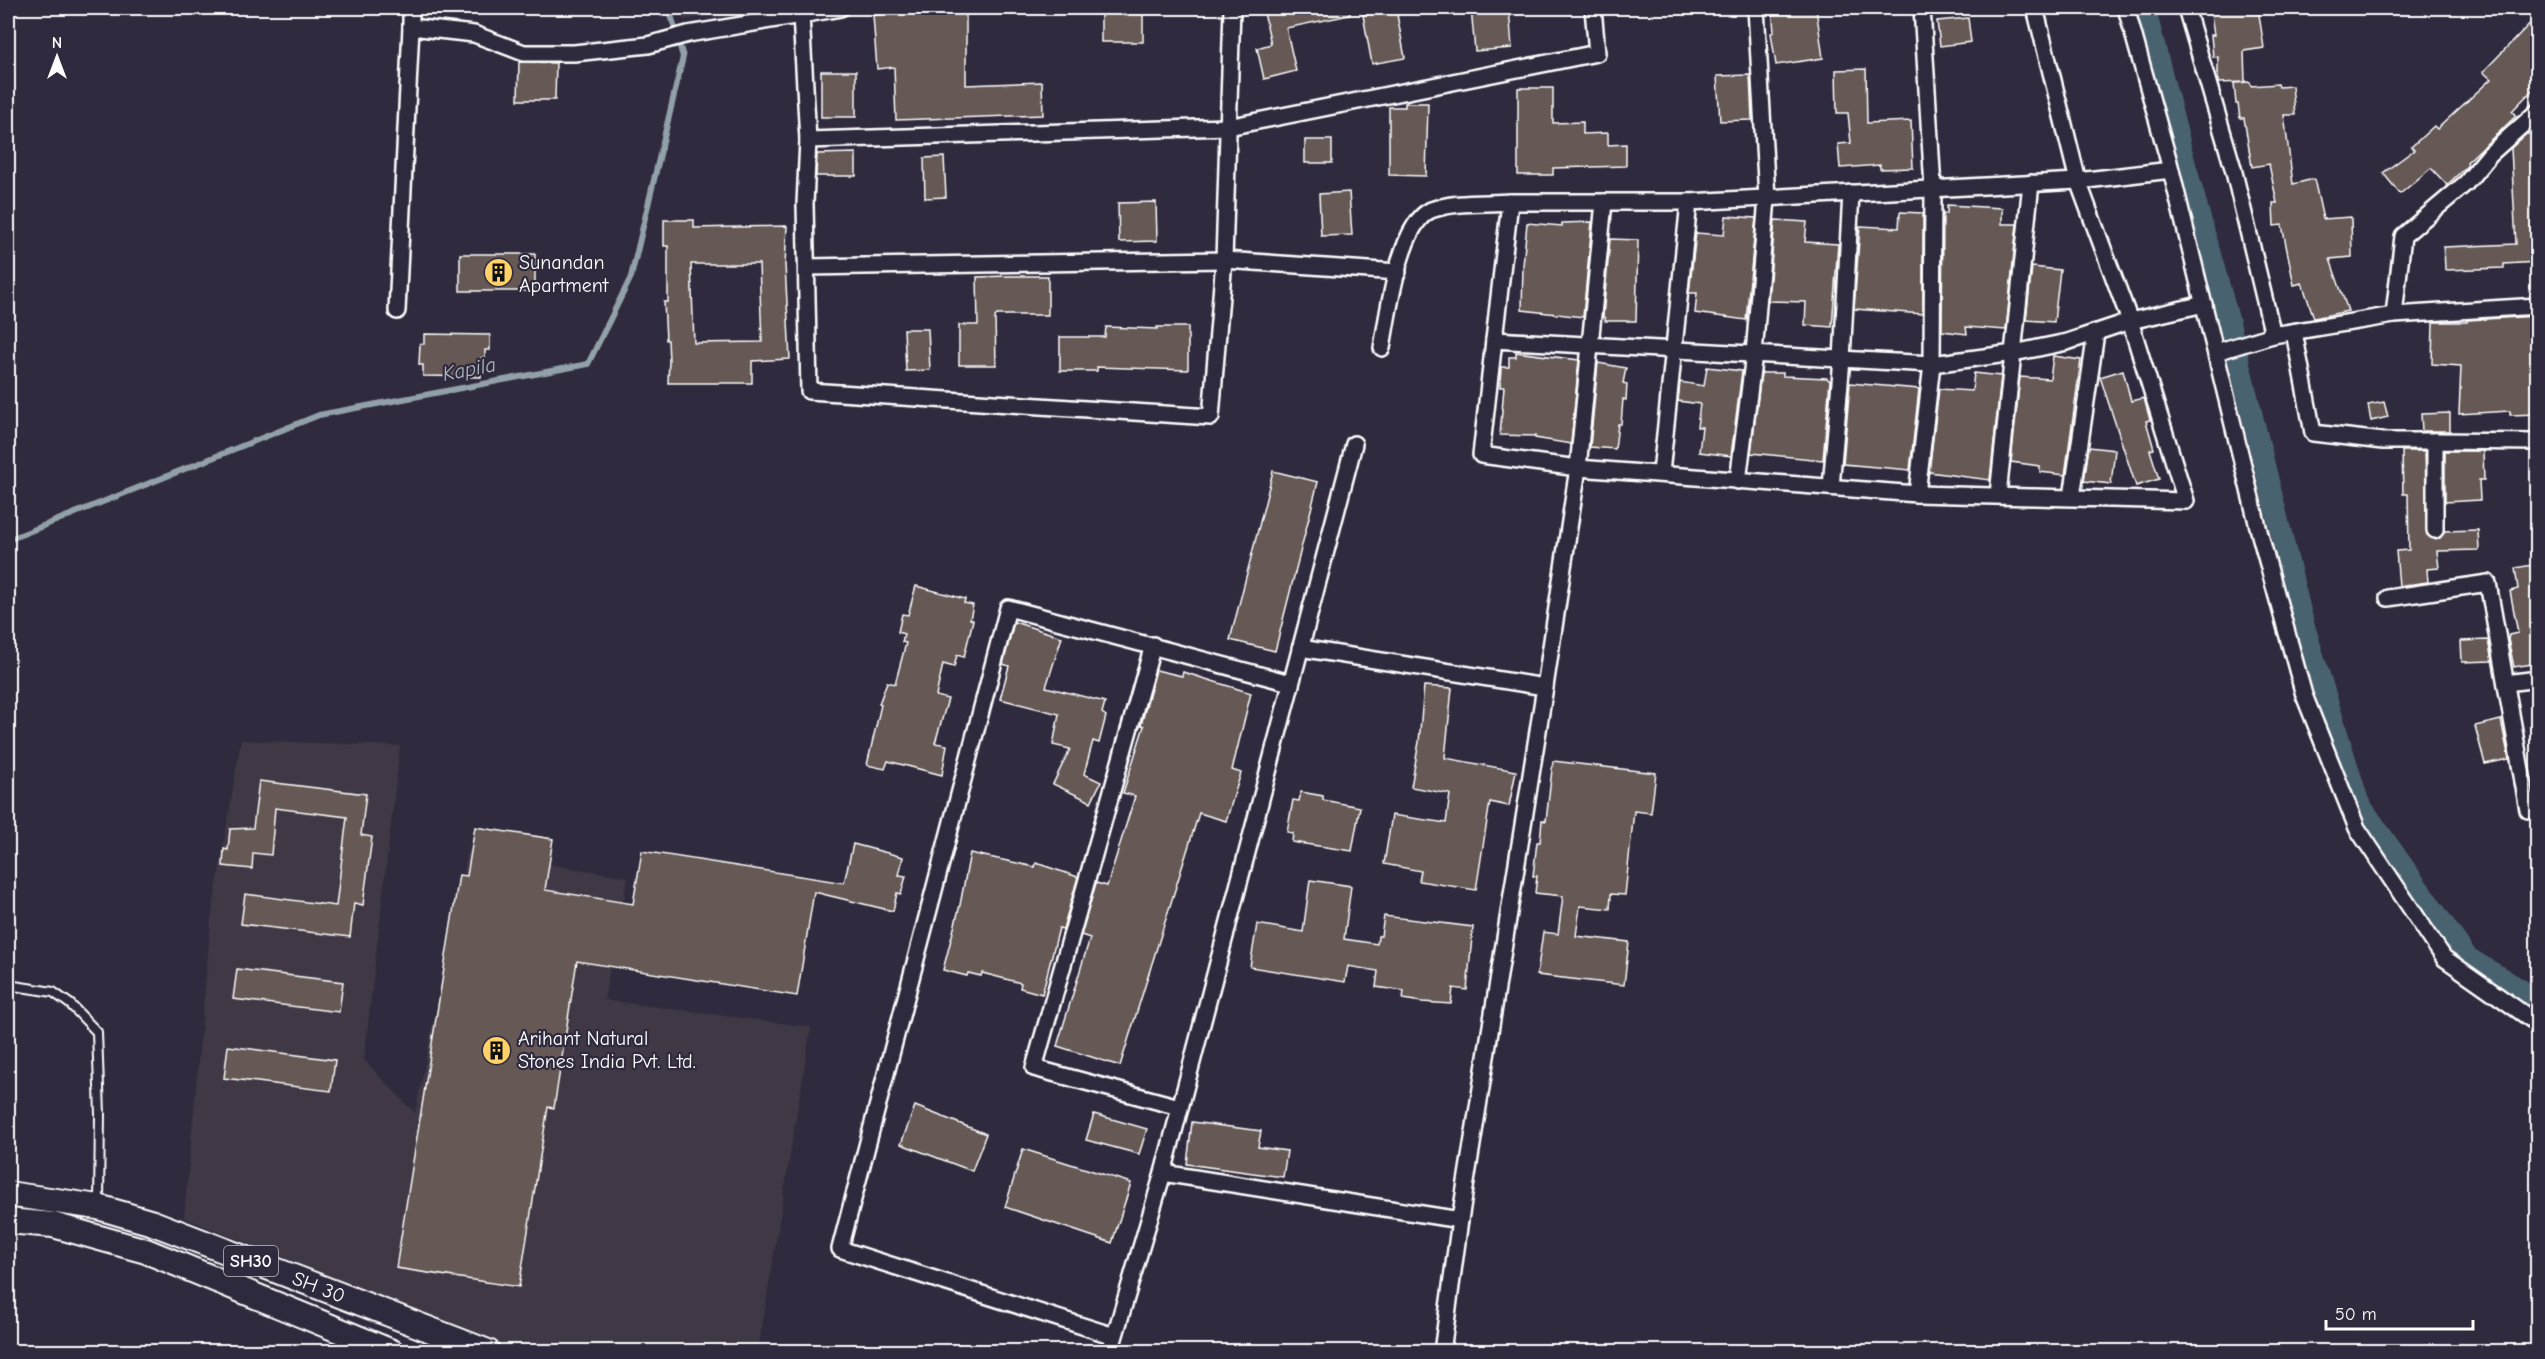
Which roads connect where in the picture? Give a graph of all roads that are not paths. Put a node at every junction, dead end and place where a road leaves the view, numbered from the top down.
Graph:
1 (411, 8) edge
2 (841, 8) edge
3 (1232, 8) edge
4 (1593, 8) edge
5 (1756, 8) edge
6 (1922, 8) edge
7 (2035, 8) edge
8 (2126, 8) edge
9 (2186, 8) edge
10 (801, 15) junction
11 (411, 27) junction
12 (2538, 111) edge
13 (1228, 127) junction
14 (808, 140) junction
15 (2170, 170) junction
16 (2078, 181) junction
17 (2031, 183) junction
18 (1933, 189) junction
19 (1851, 193) junction
20 (1767, 198) junction
21 (1604, 201) junction
22 (1510, 202) junction
23 (1689, 202) junction
24 (1224, 260) junction
25 (807, 267) junction
26 (1398, 272) junction
27 (2204, 304) junction
28 (2538, 306) edge
29 (397, 311) dead end
30 (2394, 315) junction
31 (2130, 321) junction
32 (2294, 332) junction
33 (2096, 333) junction
34 (2273, 335) junction
35 (1494, 340) junction
36 (1589, 345) junction
37 (1382, 348) dead end
38 (1673, 350) junction
39 (2216, 352) junction
40 (2014, 353) junction
41 (1754, 354) junction
42 (1842, 359) junction
43 (1932, 364) junction
44 (2435, 441) junction
45 (2538, 442) edge
46 (1354, 444) dead end
47 (1578, 468) junction
48 (1661, 473) junction
49 (1738, 480) junction
50 (1831, 487) junction
51 (1917, 494) junction
52 (1998, 495) junction
53 (2072, 497) junction
54 (2435, 530) dead end
55 (2388, 597) dead end
56 (1153, 645) junction
57 (1300, 648) junction
58 (2538, 679) edge
59 (1290, 683) junction
60 (2506, 683) junction
61 (1545, 687) junction
62 (2528, 810) dead end
63 (8, 985) edge
64 (2538, 1024) edge
65 (1179, 1107) junction
66 (1162, 1173) junction
67 (8, 1194) edge
68 (99, 1207) junction
69 (1460, 1220) junction
70 (8, 1221) edge
71 (1112, 1344) edge
72 (389, 1351) edge
73 (488, 1352) edge
74 (1442, 1352) edge

1 - 11 street
2 - 10 street
3 - 13 street
4 - 13 street
5 - 20 street
6 - 18 street
7 - 16 street
8 - 15 street
9 - 34 street
10 - 11 street
10 - 14 street
11 - 29 street
12 - 30 street
13 - 14 street
13 - 24 street
14 - 25 street
15 - 16 street
15 - 27 street
16 - 17 street
16 - 31 street
17 - 18 street
17 - 40 street
18 - 19 street
18 - 43 street
19 - 20 street
19 - 42 street
20 - 23 street
20 - 41 street
21 - 22 street
21 - 23 street
21 - 36 street
22 - 26 street
22 - 35 street
23 - 38 street
24 - 25 street
24 - 25 street
24 - 26 street
26 - 37 street
27 - 31 street
27 - 39 street
28 - 30 street
30 - 32 street
31 - 33 street
31 - 53 street
32 - 34 street
32 - 44 street
33 - 40 street
33 - 53 street
34 - 39 street
35 - 36 street
35 - 47 street
36 - 38 street
36 - 47 street
38 - 41 street
38 - 48 street
39 - 64 street
40 - 43 street
40 - 52 street
41 - 42 street
41 - 49 street
42 - 43 street
42 - 50 street
43 - 51 street
44 - 45 street
44 - 54 street
46 - 57 street
47 - 48 street
47 - 61 street
48 - 49 street
49 - 50 street
50 - 51 street
51 - 52 street
52 - 53 street
55 - 60 street
56 - 59 street
56 - 65 street
56 - 71 street
57 - 59 street
57 - 61 street
58 - 60 street
59 - 65 street
60 - 62 street
61 - 69 street
63 - 68 lane
65 - 66 street
66 - 69 street
66 - 71 street
67 - 68 main road, SH 30 / SH30
68 - 73 main road, SH 30 / SH30
69 - 74 street
70 - 72 main road, SH 30 / SH30

